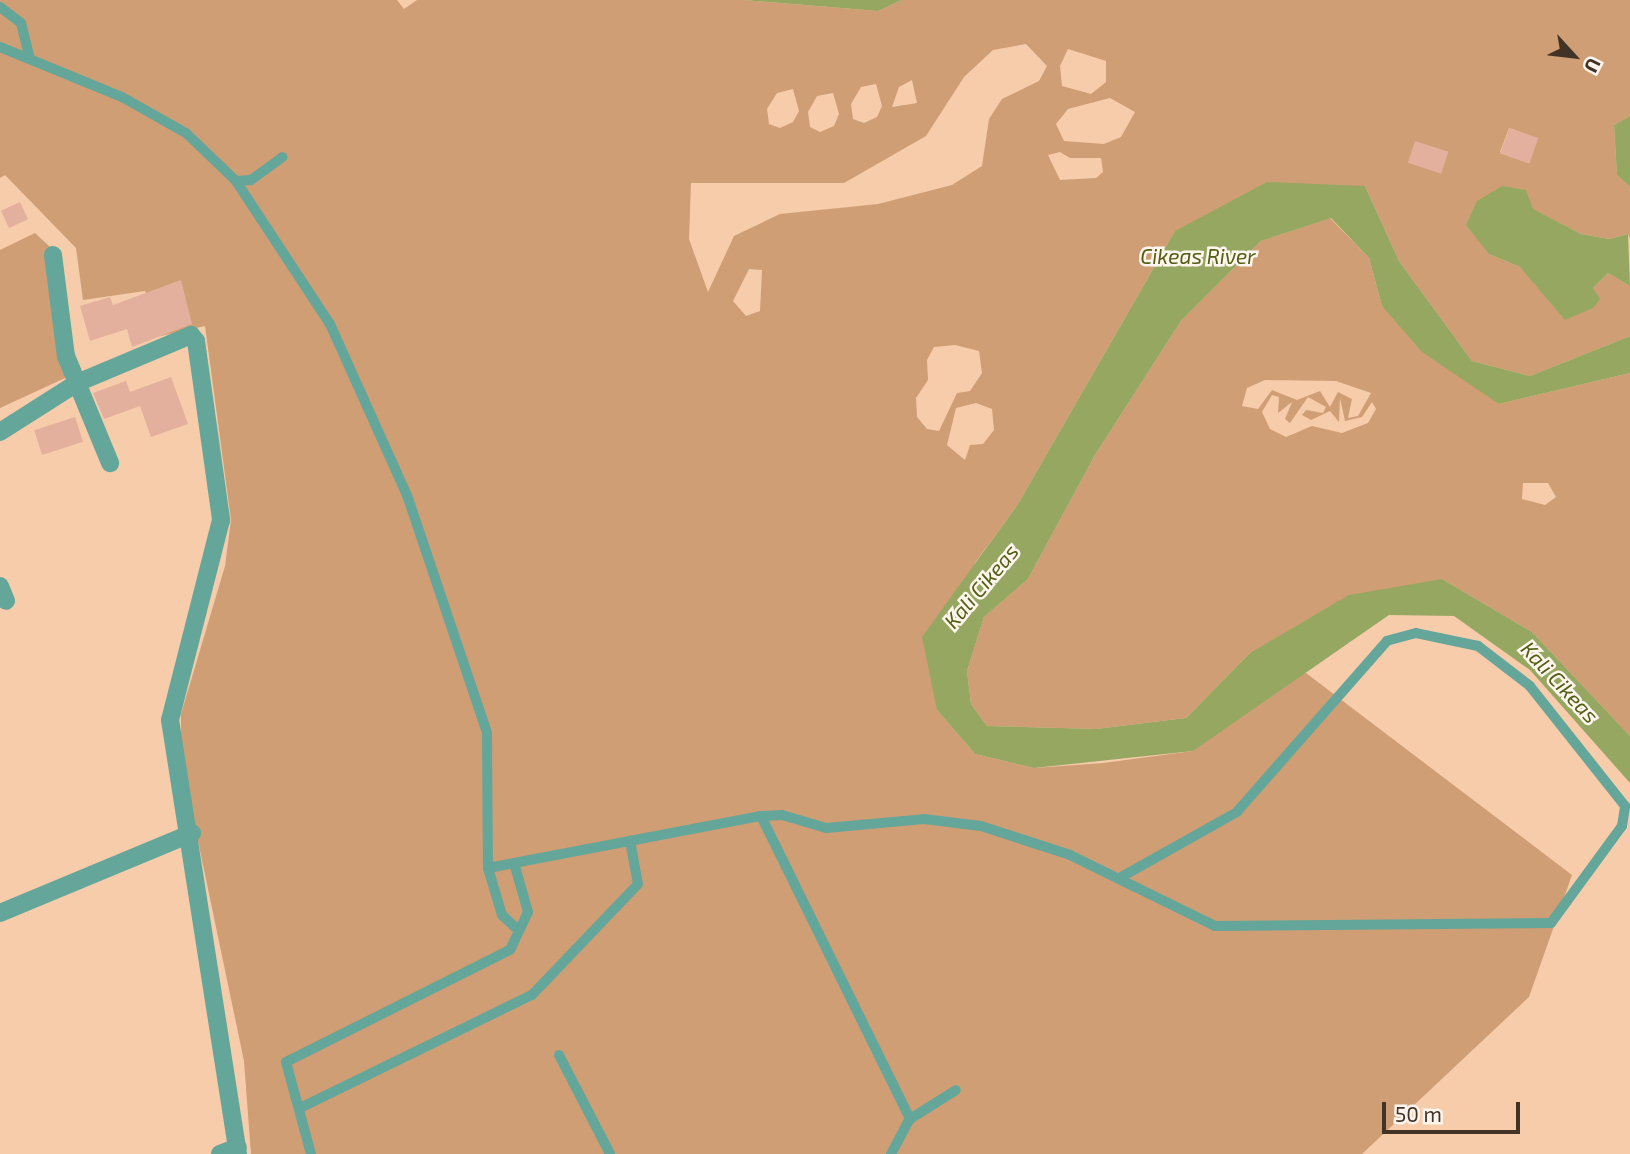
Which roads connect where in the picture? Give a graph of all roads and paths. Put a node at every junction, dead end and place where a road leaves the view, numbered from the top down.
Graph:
1 (0, 7) edge
2 (0, 47) edge
3 (30, 58) junction
4 (283, 158) dead end
5 (236, 181) junction
6 (53, 255) dead end
7 (77, 383) junction
8 (0, 432) edge
9 (110, 463) dead end
10 (761, 816) junction
11 (192, 833) junction
12 (630, 841) junction
13 (515, 866) junction
14 (488, 868) junction
15 (1121, 877) junction
16 (0, 913) edge
17 (519, 931) junction
18 (559, 1055) dead end
19 (956, 1090) dead end
20 (302, 1107) junction
21 (910, 1119) junction
22 (238, 1151) edge
23 (220, 1154) edge
24 (311, 1154) edge
25 (610, 1154) edge
26 (891, 1154) edge

1 - 3 lane
2 - 3 lane
3 - 5 lane
4 - 5 lane
5 - 14 lane
6 - 7 street
7 - 8 street
7 - 9 street
7 - 11 street
10 - 12 lane
10 - 15 lane
10 - 21 lane
11 - 16 street
11 - 22 street
12 - 13 lane
12 - 20 lane
13 - 14 lane
13 - 17 lane
14 - 17 lane
15 - 15 lane
17 - 20 lane
18 - 25 lane
19 - 21 lane
20 - 24 lane
21 - 26 lane
22 - 23 street

